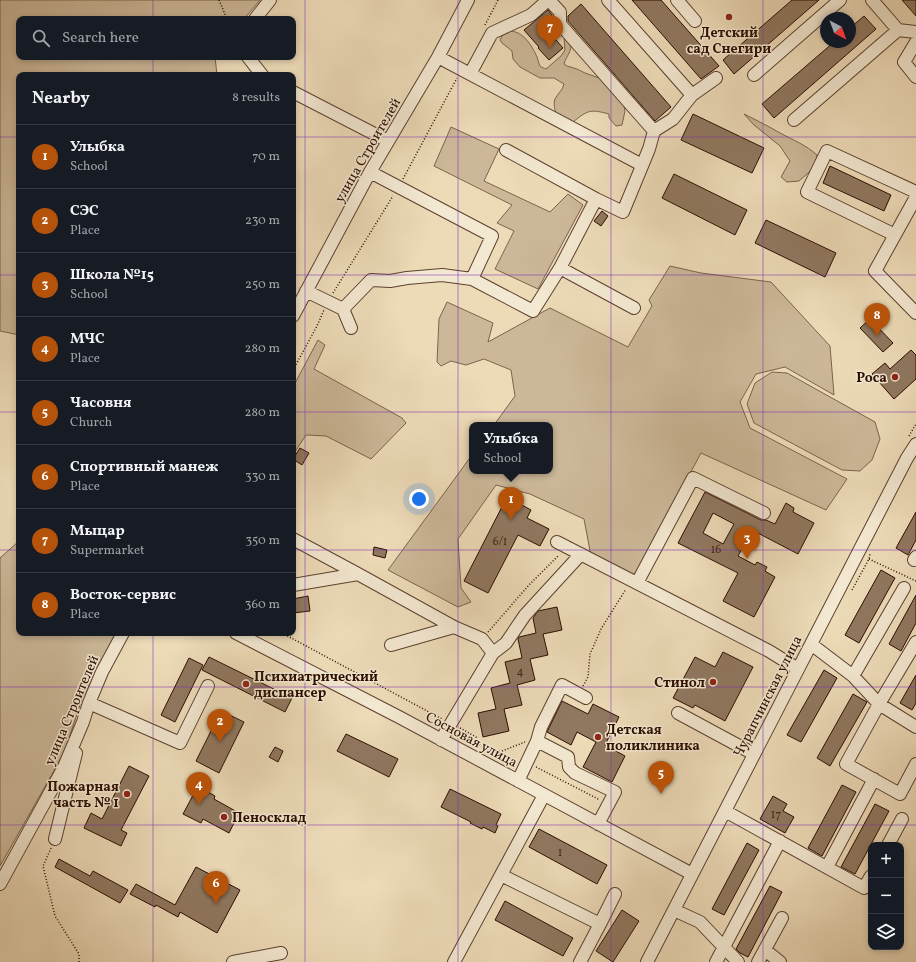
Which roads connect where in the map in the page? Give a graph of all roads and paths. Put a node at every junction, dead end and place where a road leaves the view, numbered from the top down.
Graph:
1 (220, 0) edge
2 (270, 0) edge
3 (468, 0) edge
4 (498, 0) edge
5 (549, 0) edge
6 (608, 0) edge
7 (677, 0) edge
8 (840, 0) edge
9 (872, 0) edge
10 (226, 16) edge
11 (257, 16) edge
12 (695, 21) dead end
13 (483, 28) dead end
14 (898, 30) junction
15 (916, 32) edge
16 (916, 42) edge
17 (438, 58) junction
18 (250, 60) edge
19 (260, 72) edge
20 (466, 72) junction
21 (754, 74) dead end
22 (916, 77) edge
23 (716, 78) dead end
24 (296, 94) edge
25 (692, 95) junction
26 (794, 120) dead end
27 (654, 131) junction
28 (388, 141) junction
29 (506, 150) dead end
30 (642, 165) junction
31 (370, 172) junction
32 (398, 187) junction
33 (916, 192) edge
34 (916, 197) edge
35 (596, 199) junction
36 (895, 235) junction
37 (560, 268) junction
38 (472, 279) junction
39 (306, 291) junction
40 (328, 302) junction
41 (634, 308) dead end
42 (343, 309) junction
43 (296, 310) edge
44 (916, 313) edge
45 (351, 328) dead end
46 (296, 364) edge
47 (916, 444) edge
48 (764, 513) dead end
49 (296, 541) edge
50 (557, 542) dead end
51 (581, 554) junction
52 (559, 556) dead end
53 (869, 559) dead end
54 (358, 574) junction
55 (634, 581) junction
56 (916, 581) edge
57 (296, 584) edge
58 (904, 588) dead end
59 (454, 628) junction
60 (121, 636) edge
61 (242, 636) edge
62 (288, 636) edge
63 (482, 639) junction
64 (916, 642) edge
65 (811, 644) junction
66 (391, 645) dead end
67 (493, 653) junction
68 (798, 669) junction
69 (853, 676) junction
70 (208, 686) dead end
71 (583, 696) joint
72 (89, 703) junction
73 (879, 704) junction
74 (678, 713) dead end
75 (83, 722) junction
76 (451, 724) junction
77 (916, 727) edge
78 (441, 740) junction
79 (537, 742) junction
80 (754, 754) junction
81 (527, 763) junction
82 (916, 764) edge
83 (874, 779) junction
84 (518, 781) junction
85 (544, 795) junction
86 (608, 804) junction
87 (725, 811) junction
88 (902, 819) dead end
89 (598, 824) junction
90 (55, 839) joint
91 (780, 841) junction
92 (890, 842) edge
93 (827, 867) junction
94 (692, 874) junction
95 (500, 875) junction
96 (870, 878) edge
97 (0, 884) edge
98 (615, 894) dead end
99 (674, 910) junction
100 (782, 918) dead end
101 (600, 924) junction
102 (724, 948) junction
103 (765, 950) junction
104 (281, 953) dead end
105 (79, 962) edge
106 (233, 962) edge
107 (454, 962) edge
108 (580, 962) edge
109 (647, 962) edge
110 (716, 962) edge
111 (738, 962) edge
112 (758, 962) edge
113 (780, 962) edge

1 - 10 path
2 - 11 street
3 - 17 street, улица Строителей
4 - 13 path
5 - 20 street
5 - 27 street
6 - 25 street
7 - 12 street
8 - 21 street
9 - 14 street
14 - 15 street
14 - 26 street
16 - 22 street
17 - 20 street
17 - 28 street, улица Строителей
18 - 19 street
20 - 30 street
20 - 32 path
23 - 25 street
24 - 28 street
25 - 27 street
27 - 30 street
28 - 31 street, улица Строителей
29 - 35 street
30 - 35 street
31 - 32 street
31 - 39 street, улица Строителей
32 - 38 street
32 - 40 path
33 - 36 street
34 - 36 street
35 - 37 street
36 - 44 street
37 - 38 street
37 - 41 street
38 - 42 street
39 - 40 street
39 - 43 street, улица Строителей
40 - 42 street
40 - 46 path
42 - 45 street
47 - 65 street, Чурапчинская улица
48 - 55 street
49 - 54 street
50 - 51 street
51 - 55 street
51 - 67 street
52 - 63 path
53 - 56 path
54 - 57 street
54 - 59 street
55 - 68 street
55 - 71 path
58 - 69 street
59 - 63 street
59 - 66 street
60 - 72 street, улица Строителей
61 - 78 street, Сосновая улица
62 - 76 path
63 - 67 street
64 - 73 street
65 - 68 street, Чурапчинская улица
65 - 69 street
67 - 76 street
68 - 80 street, Чурапчинская улица
69 - 73 street
70 - 72 street
71 - 79 street
72 - 75 street, улица Строителей
73 - 77 street
73 - 83 street
74 - 80 street
75 - 90 street
75 - 97 street, улица Строителей
76 - 78 street
76 - 79 path
78 - 84 street, Сосновая улица
79 - 81 street
79 - 86 street
80 - 87 street, Чурапчинская улица
81 - 84 street
81 - 86 path
82 - 83 street
83 - 93 street
84 - 85 street, Сосновая улица
85 - 89 street, Сосновая улица
85 - 95 street
86 - 89 street
87 - 91 street
87 - 94 street, Чурапчинская улица
88 - 92 street
89 - 94 street, Сосновая улица
90 - 105 path
91 - 93 street
91 - 102 street
93 - 96 street
94 - 99 street, Чурапчинская улица
95 - 101 street
95 - 107 street
98 - 101 street
99 - 102 street
99 - 109 street, Чурапчинская улица
100 - 103 street
101 - 108 street
102 - 110 street
102 - 111 street
103 - 112 street
103 - 113 street
104 - 106 street

